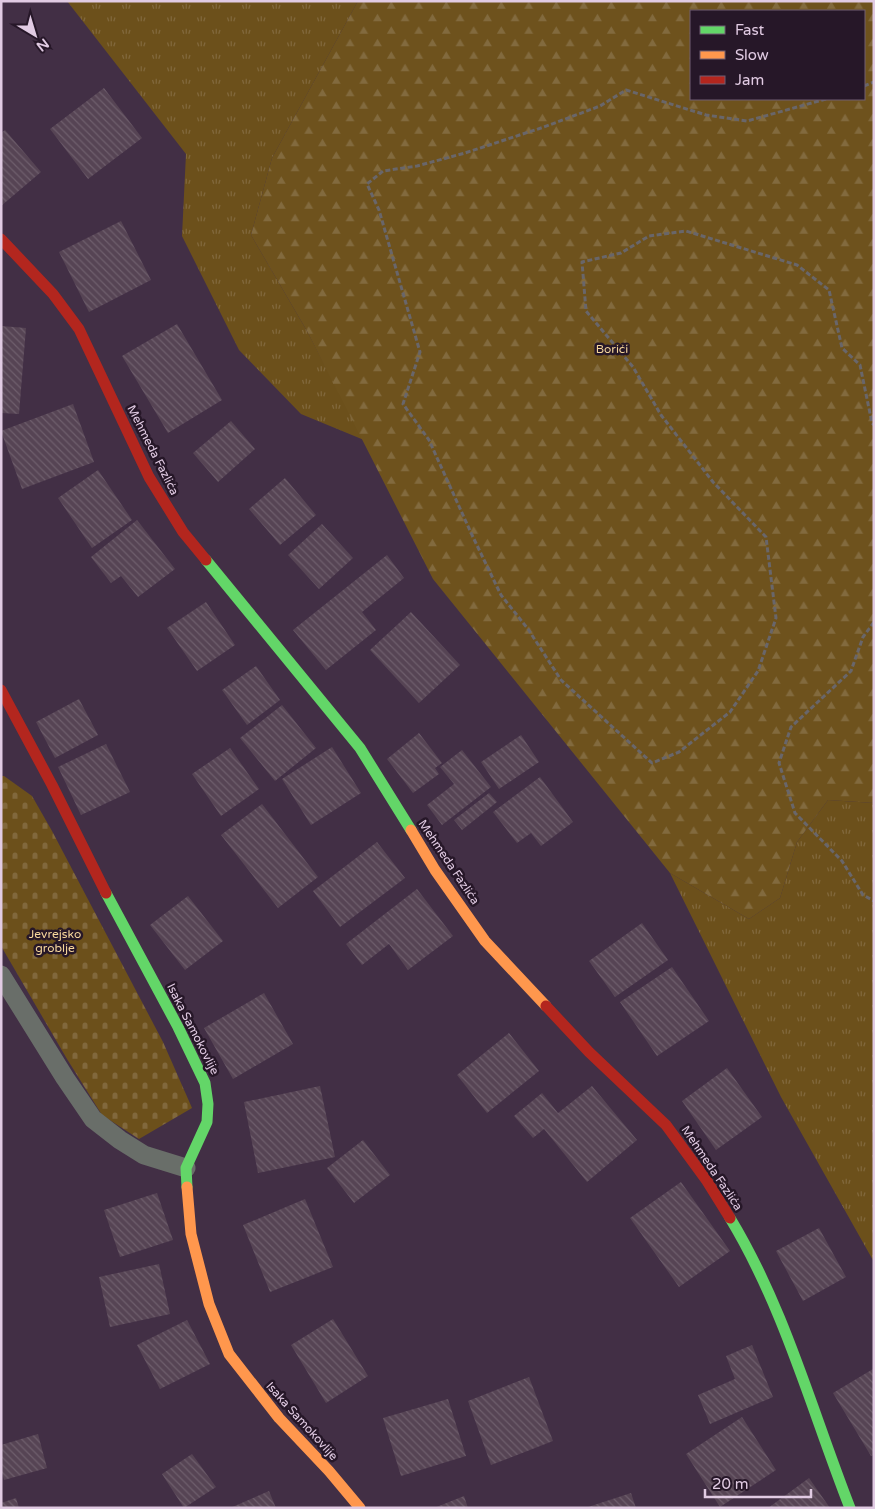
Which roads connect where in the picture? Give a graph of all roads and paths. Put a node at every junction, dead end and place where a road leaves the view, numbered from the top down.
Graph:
1 (822, 100) edge
2 (1, 239) edge
3 (874, 425) edge
4 (874, 622) edge
5 (1, 690) edge
6 (874, 901) edge
7 (1, 975) edge
8 (186, 1168) junction
9 (360, 1508) edge
10 (850, 1508) edge

1 - 3 path
2 - 10 street, Mehmeda Fazlića
4 - 6 path
5 - 8 street, Isaka Samokovlije
7 - 8 lane
8 - 9 street, Isaka Samokovlije

